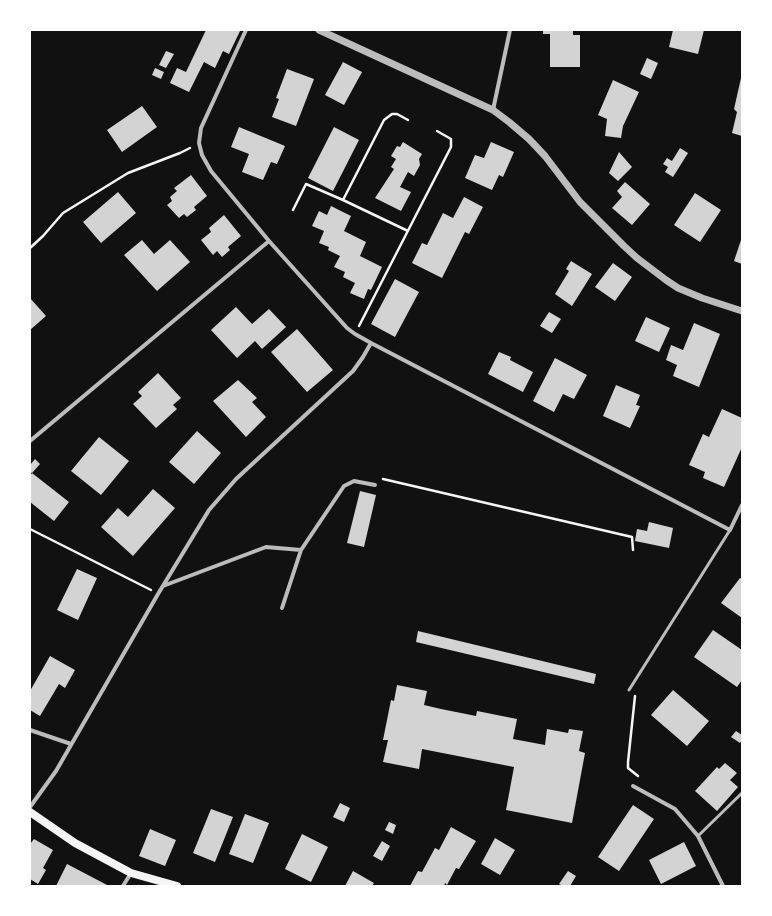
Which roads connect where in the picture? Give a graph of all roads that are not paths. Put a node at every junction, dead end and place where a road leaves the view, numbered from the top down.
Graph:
1 (246, 30) edge
2 (319, 30) edge
3 (510, 30) edge
4 (493, 110) junction
5 (269, 240) junction
6 (742, 311) edge
7 (371, 343) junction
8 (30, 441) edge
9 (375, 485) road end
10 (742, 505) edge
11 (730, 530) junction
12 (301, 550) junction
13 (163, 586) junction
14 (282, 608) dead end
15 (629, 690) road end
16 (30, 730) edge
17 (71, 744) junction
18 (633, 786) road end
19 (742, 792) edge
20 (30, 807) edge
21 (30, 812) edge
22 (698, 836) junction
23 (130, 873) junction
24 (123, 886) edge
25 (177, 886) edge
26 (723, 886) edge

1 - 5 street
2 - 4 street
3 - 4 street
4 - 6 street
5 - 7 street
5 - 8 street
7 - 11 street
7 - 13 street
9 - 12 street
10 - 11 street
11 - 15 lane
12 - 13 street
12 - 14 street
13 - 17 street
16 - 17 street
17 - 20 street
18 - 22 street
19 - 22 lane
21 - 23 main road
22 - 26 street
23 - 24 street
23 - 25 main road

